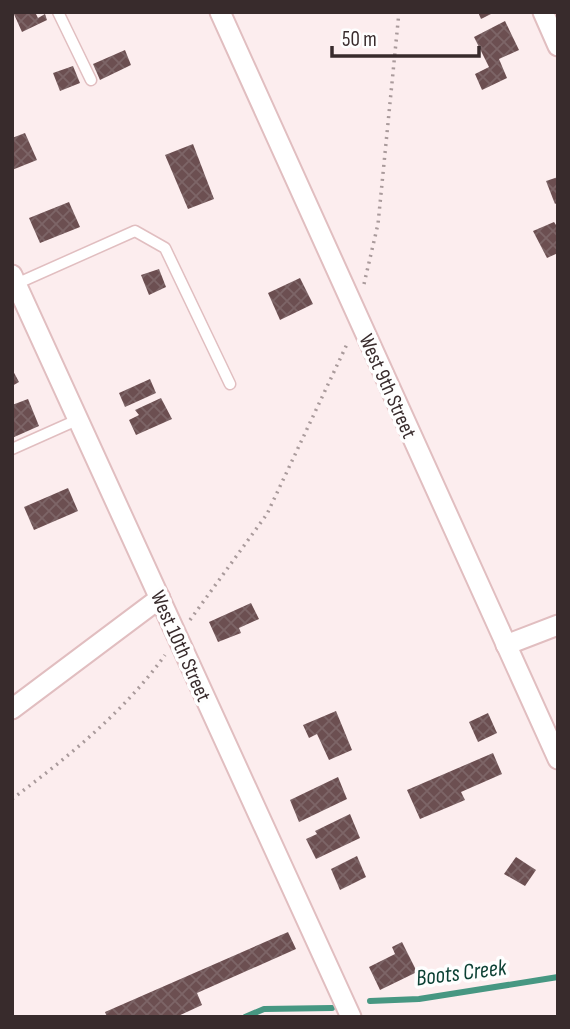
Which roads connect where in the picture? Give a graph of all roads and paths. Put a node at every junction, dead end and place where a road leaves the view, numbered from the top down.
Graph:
1 (58, 12) edge
2 (220, 12) edge
3 (399, 12) edge
4 (543, 12) edge
5 (558, 46) edge
6 (91, 80) dead end
7 (14, 282) edge
8 (356, 316) junction
9 (230, 384) dead end
10 (77, 420) junction
11 (12, 449) edge
12 (160, 598) junction
13 (558, 625) edge
14 (176, 640) junction
15 (506, 645) junction
16 (12, 709) edge
17 (558, 759) edge
18 (12, 799) edge
19 (351, 1017) edge

1 - 6 lane
2 - 8 street, West 9th Street
3 - 8 path
4 - 5 street
7 - 9 lane
7 - 10 street, West 10th Street
8 - 14 path
8 - 15 street, West 9th Street
10 - 11 lane
10 - 12 street, West 10th Street
12 - 14 street, West 10th Street
12 - 16 street
13 - 15 street
14 - 18 path
14 - 19 street, West 10th Street
15 - 17 street, West 9th Street

